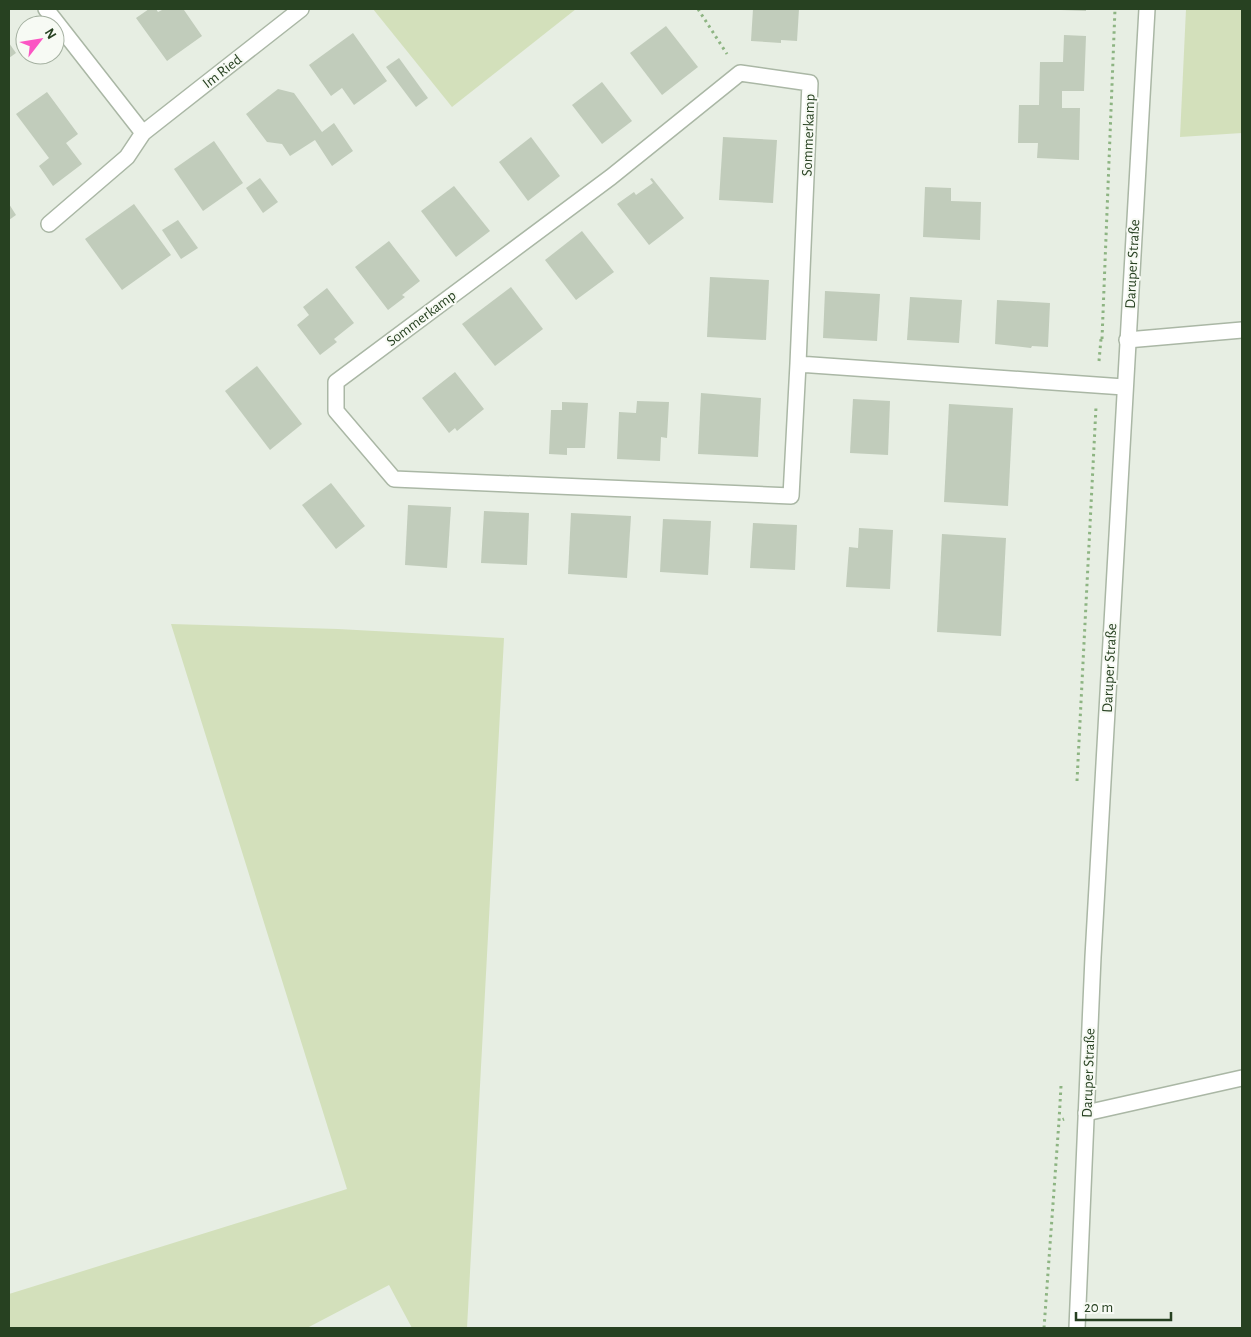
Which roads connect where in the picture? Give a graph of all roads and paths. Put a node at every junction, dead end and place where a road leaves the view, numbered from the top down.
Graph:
1 (46, 9) edge
2 (301, 9) edge
3 (698, 9) edge
4 (1116, 9) edge
5 (1147, 9) edge
6 (740, 73) junction
7 (143, 133) junction
8 (49, 224) dead end
9 (1242, 330) edge
10 (1127, 340) junction
11 (798, 364) junction
12 (1124, 387) junction
13 (1242, 1078) edge
14 (1086, 1113) junction
15 (1059, 1121) dead end
16 (1044, 1328) edge
17 (1077, 1328) edge

1 - 7 street
2 - 7 street, Im Ried
3 - 6 path
4 - 10 path
5 - 10 street, Daruper Straße
6 - 11 street, Sommerkamp
6 - 11 street, Sommerkamp
7 - 8 street, Im Ried
9 - 10 street
10 - 12 street, Daruper Straße
11 - 12 street
12 - 14 street, Daruper Straße
13 - 14 street
14 - 17 street, Daruper Straße
15 - 16 path

